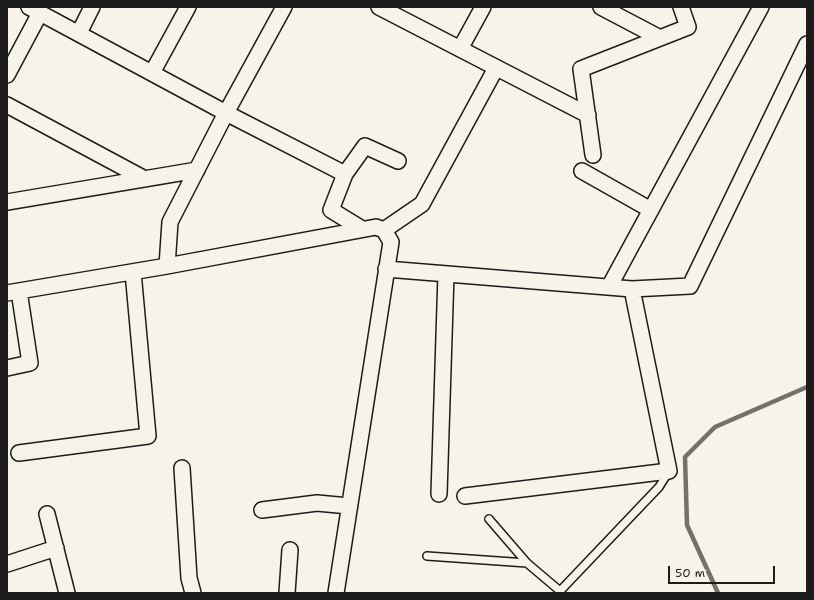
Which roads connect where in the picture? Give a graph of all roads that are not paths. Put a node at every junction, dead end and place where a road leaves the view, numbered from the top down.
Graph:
1 (92, 7) edge
2 (188, 7) edge
3 (284, 7) edge
4 (379, 7) edge
5 (483, 7) edge
6 (602, 7) edge
7 (681, 7) edge
8 (761, 7) edge
9 (34, 10) edge
10 (79, 33) junction
11 (660, 38) junction
12 (807, 44) edge
13 (460, 49) junction
14 (496, 68) junction
15 (152, 73) junction
16 (7, 75) edge
17 (7, 105) edge
18 (226, 113) junction
19 (588, 115) junction
20 (593, 155) dead end
21 (398, 161) dead end
22 (197, 170) junction
23 (582, 171) dead end
24 (346, 174) junction
25 (145, 179) junction
26 (7, 202) edge
27 (651, 210) junction
28 (362, 229) junction
29 (384, 230) junction
30 (167, 266) junction
31 (386, 269) junction
32 (133, 272) junction
33 (446, 274) junction
34 (609, 287) junction
35 (632, 289) junction
36 (13, 292) edge
37 (7, 368) edge
38 (19, 453) dead end
39 (182, 468) dead end
40 (669, 471) junction
41 (439, 494) dead end
42 (465, 496) dead end
43 (349, 506) junction
44 (262, 510) dead end
45 (47, 514) dead end
46 (489, 519) dead end
47 (56, 548) junction
48 (290, 550) dead end
49 (427, 556) dead end
50 (527, 563) junction
51 (7, 564) edge
52 (561, 592) edge
53 (67, 593) edge
54 (193, 593) edge
55 (287, 593) edge
56 (336, 593) edge

1 - 10 street
2 - 15 street
3 - 18 street
4 - 13 street
5 - 13 street
6 - 11 street
7 - 11 street
8 - 27 street
9 - 10 street
9 - 16 street
10 - 15 street
11 - 19 street
12 - 35 street
13 - 14 street
14 - 19 street
14 - 29 street
15 - 18 street
17 - 25 street
18 - 22 street
18 - 24 street
19 - 20 street
21 - 24 street
22 - 25 street
22 - 30 street
23 - 27 street
24 - 28 street
25 - 26 street
27 - 34 street
28 - 29 street
28 - 30 street
29 - 31 street
30 - 32 street
31 - 33 street
31 - 43 street
32 - 36 street
32 - 38 street
33 - 34 street
33 - 41 street
34 - 35 street
35 - 40 street
36 - 37 street
39 - 54 street
40 - 42 street
40 - 52 lane
43 - 44 street
43 - 56 street
45 - 47 street
46 - 50 lane
47 - 51 street
47 - 53 street
48 - 55 street
49 - 50 lane
50 - 52 lane

